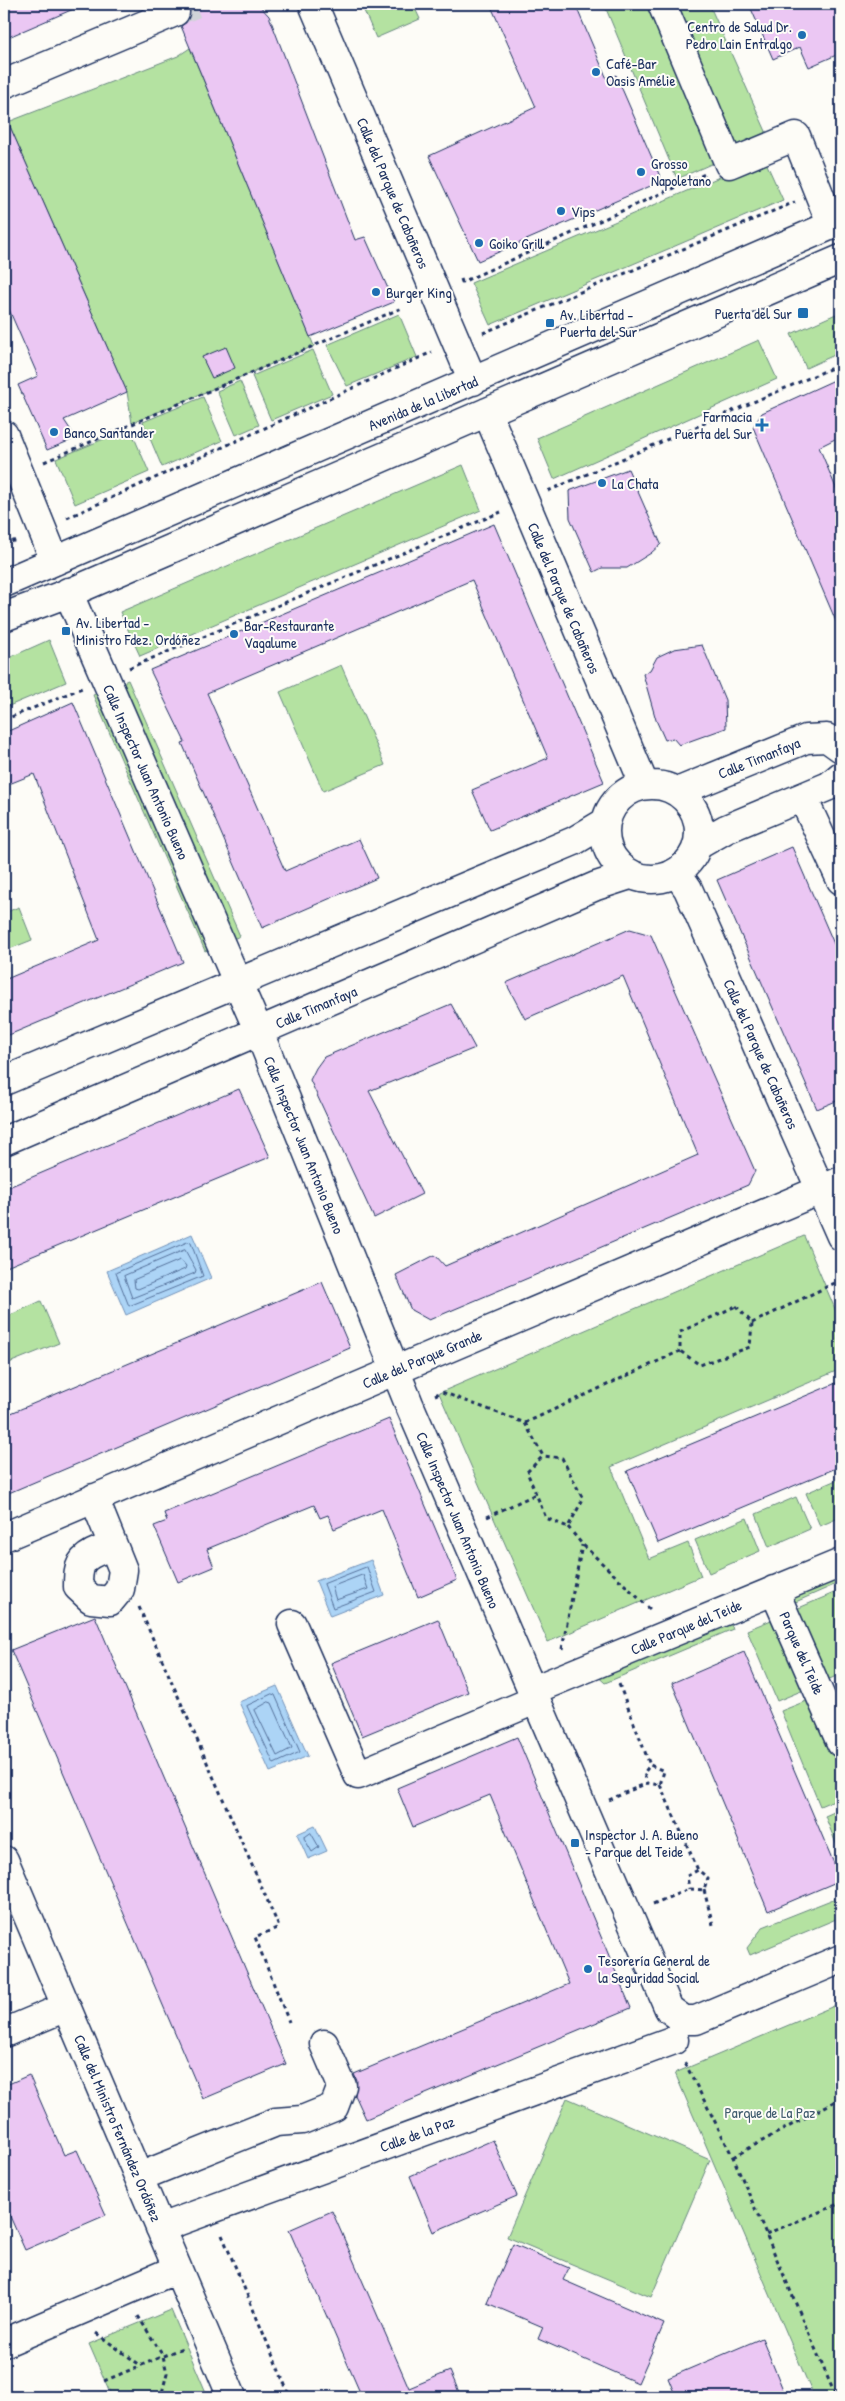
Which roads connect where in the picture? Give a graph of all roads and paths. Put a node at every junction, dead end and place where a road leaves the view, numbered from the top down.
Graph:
1 (313, 4) edge
2 (662, 4) edge
3 (175, 12) tunnel mouth
4 (4, 84) edge
5 (841, 130) edge
6 (841, 156) edge
7 (729, 164) junction
8 (817, 193) junction
9 (836, 224) edge
10 (841, 259) edge
11 (458, 273) dead end
12 (404, 307) dead end
13 (457, 343) junction
14 (841, 364) edge
15 (473, 381) junction
16 (486, 412) junction
17 (4, 435) edge
18 (42, 463) dead end
19 (523, 502) junction
20 (42, 529) junction
21 (4, 545) edge
22 (55, 561) junction
23 (4, 583) edge
24 (68, 592) junction
25 (4, 617) edge
26 (105, 678) junction
27 (4, 720) edge
28 (841, 748) edge
29 (841, 776) edge
30 (644, 784) junction
31 (677, 792) junction
32 (803, 798) junction
33 (604, 823) junction
34 (698, 845) junction
35 (677, 873) junction
36 (630, 874) junction
37 (841, 880) edge
38 (238, 983) junction
39 (259, 1032) junction
40 (4, 1081) edge
41 (4, 1142) edge
42 (831, 1185) edge
43 (841, 1236) edge
44 (841, 1280) edge
45 (752, 1323) junction
46 (680, 1351) junction
47 (394, 1370) junction
48 (409, 1404) junction
49 (525, 1422) junction
50 (543, 1456) junction
51 (536, 1494) junction
52 (94, 1498) junction
53 (568, 1526) junction
54 (462, 1529) junction
55 (4, 1537) edge
56 (582, 1544) junction
57 (101, 1550) dead end
58 (841, 1563) edge
59 (123, 1570) junction
60 (774, 1590) junction
61 (292, 1624) dead end
62 (673, 1632) junction
63 (609, 1659) junction
64 (569, 1676) junction
65 (533, 1696) junction
66 (841, 1743) edge
67 (650, 1765) junction
68 (647, 1783) junction
69 (660, 1785) junction
70 (583, 1811) junction
71 (4, 1860) edge
72 (698, 1870) junction
73 (689, 1889) junction
74 (704, 1890) junction
75 (629, 1915) junction
76 (713, 1925) dead end
77 (841, 1959) edge
78 (66, 2007) junction
79 (289, 2022) dead end
80 (679, 2030) junction
81 (4, 2033) edge
82 (324, 2044) dead end
83 (841, 2098) edge
84 (278, 2133) dead end
85 (733, 2157) junction
86 (142, 2184) junction
87 (841, 2202) edge
88 (160, 2228) junction
89 (231, 2231) dead end
90 (766, 2234) junction
91 (177, 2269) junction
92 (138, 2316) dead end
93 (96, 2333) dead end
94 (4, 2344) edge
95 (185, 2347) dead end
96 (164, 2356) junction
97 (140, 2365) junction
98 (104, 2380) dead end
99 (161, 2397) edge
100 (232, 2397) edge
101 (290, 2397) edge
102 (836, 2397) edge

1 - 13 street, Calle del Parque de Cabañeros
2 - 7 street
3 - 4 street
5 - 6 path
7 - 8 street
7 - 11 path
8 - 9 street
8 - 13 path
9 - 15 street, Avenida de la Libertad
10 - 16 street
12 - 18 path
13 - 15 street, Calle del Parque de Cabañeros
13 - 20 path
14 - 19 path
15 - 22 street, Avenida de la Libertad
16 - 19 street, Calle del Parque de Cabañeros
16 - 24 street
17 - 20 street
19 - 26 path
19 - 30 street, Calle del Parque de Cabañeros
20 - 21 path
20 - 22 street
22 - 23 street, Avenida de la Libertad
24 - 25 street
24 - 26 street, Calle Inspector Juan Antonio Bueno
26 - 27 path
26 - 38 street, Calle Inspector Juan Antonio Bueno
28 - 31 street, Calle Timanfaya
29 - 32 street
30 - 31 street
30 - 33 street
31 - 34 street
32 - 34 street
32 - 37 street
33 - 36 street
33 - 38 street
34 - 35 street
35 - 36 street
35 - 42 street, Calle del Parque de Cabañeros
36 - 39 street, Calle Timanfaya
38 - 39 street, Calle Inspector Juan Antonio Bueno
38 - 40 street
39 - 41 street, Calle Timanfaya
39 - 47 street, Calle Inspector Juan Antonio Bueno
42 - 43 street, Calle del Parque de Cabañeros
42 - 47 street, Calle del Parque Grande
44 - 45 path
45 - 46 path
45 - 46 path
46 - 49 path
47 - 48 street, Calle Inspector Juan Antonio Bueno
47 - 52 street, Calle del Parque Grande
48 - 49 path
48 - 54 street, Calle Inspector Juan Antonio Bueno
49 - 50 path
50 - 51 path
50 - 53 path
51 - 53 path
51 - 54 path
52 - 55 street, Calle del Parque Grande
52 - 59 street
53 - 56 path
54 - 65 street, Calle Inspector Juan Antonio Bueno
56 - 62 path
56 - 64 path
57 - 59 street
58 - 60 street, Calle Parque del Teide
59 - 79 path
60 - 62 street, Calle Parque del Teide
60 - 66 street, Parque del Teide
61 - 65 street
62 - 63 street, Calle Parque del Teide
63 - 64 street, Calle Parque del Teide
63 - 67 path
64 - 65 street, Calle Parque del Teide
65 - 70 street, Calle Inspector Juan Antonio Bueno
67 - 68 path
67 - 69 path
68 - 69 path
68 - 70 path
69 - 72 path
70 - 75 street, Calle Inspector Juan Antonio Bueno
71 - 78 street, Calle del Ministro Fernández Ordóñez
72 - 73 path
72 - 74 path
73 - 74 path
73 - 75 path
74 - 76 path
75 - 80 street, Calle Inspector Juan Antonio Bueno
77 - 80 street, Calle de la Paz
78 - 81 street
78 - 86 street, Calle del Ministro Fernández Ordóñez
80 - 85 path
80 - 88 street, Calle de la Paz
82 - 86 street
83 - 85 path
84 - 86 street
85 - 90 path
86 - 88 street, Calle del Ministro Fernández Ordóñez
87 - 90 path
88 - 91 street, Calle del Ministro Fernández Ordóñez
89 - 101 path
90 - 102 path
91 - 94 street
91 - 100 street, Calle del Ministro Fernández Ordóñez
92 - 96 path
93 - 97 path
95 - 96 path
96 - 97 path
96 - 99 path
97 - 98 path

